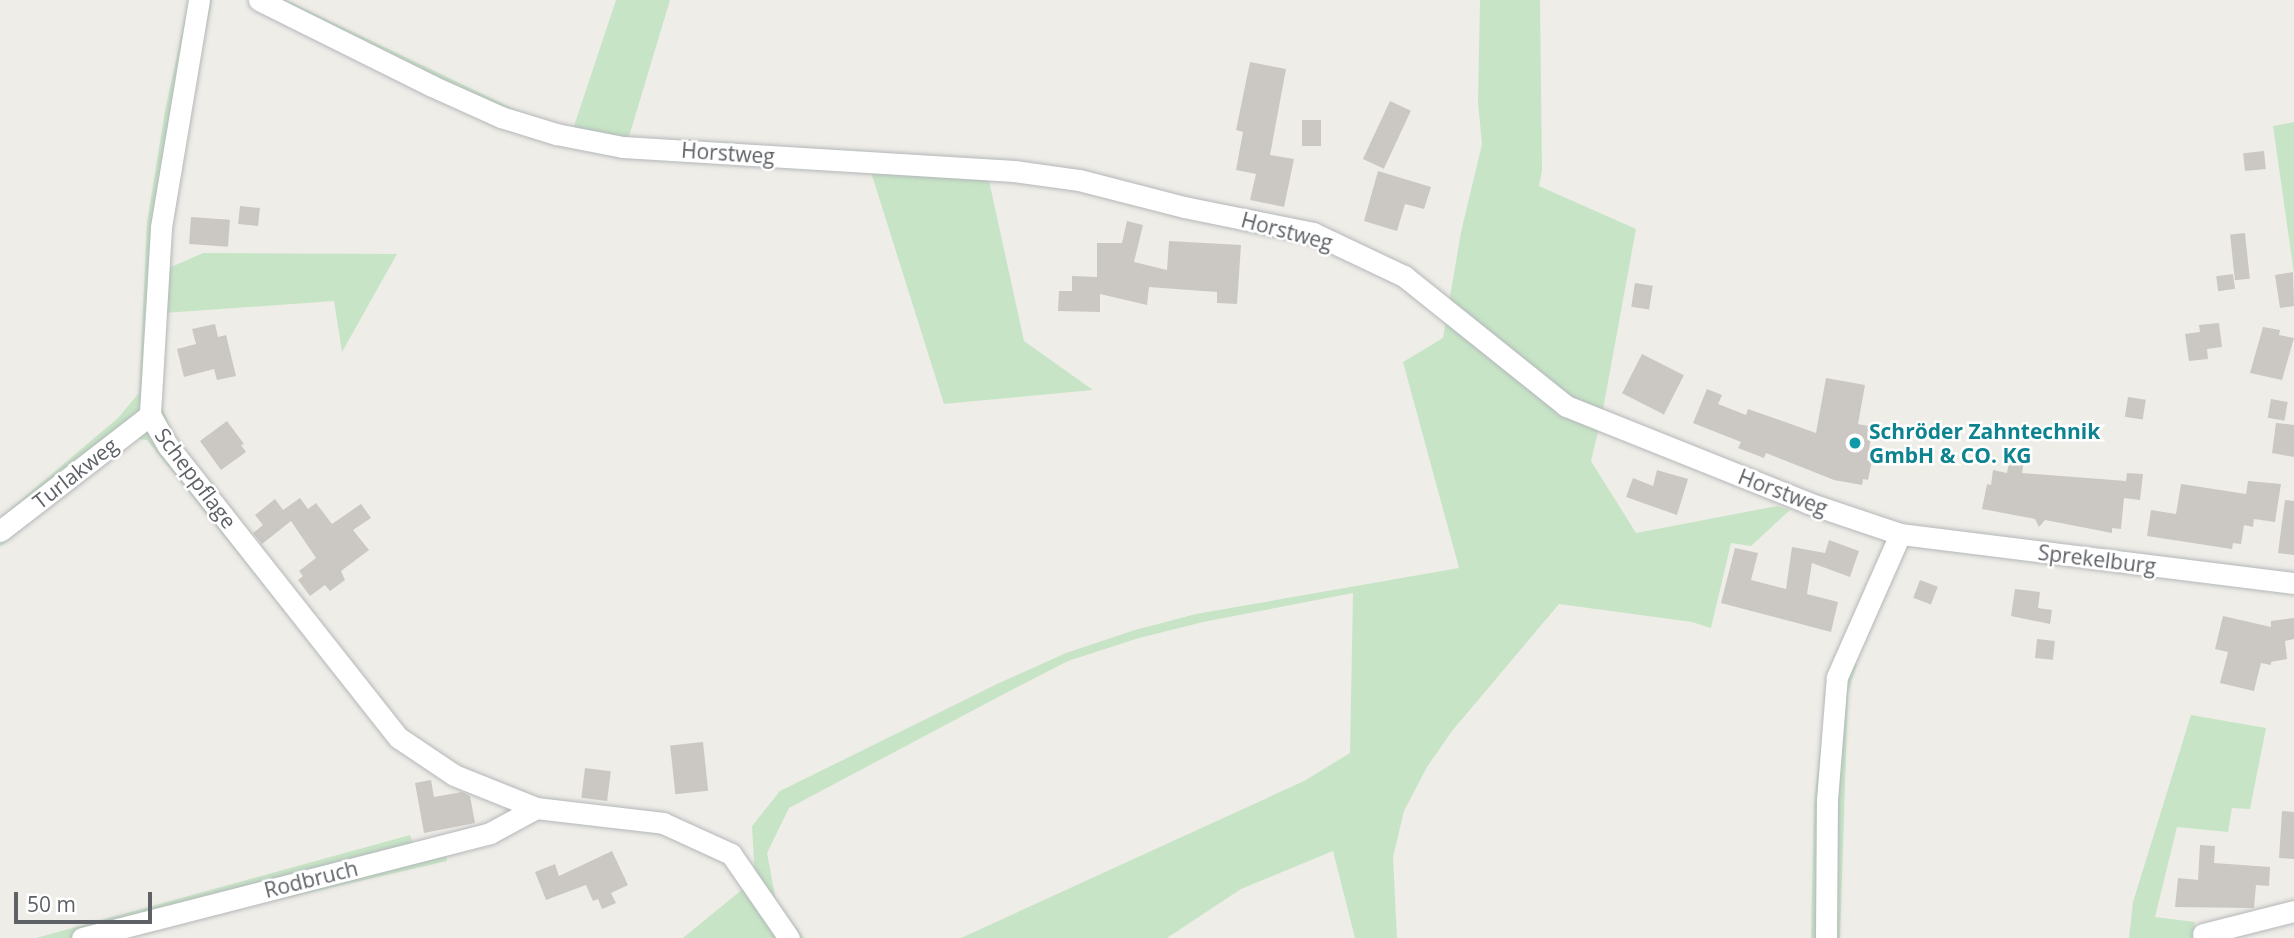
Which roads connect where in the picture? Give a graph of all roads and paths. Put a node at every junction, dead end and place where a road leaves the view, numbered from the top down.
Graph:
1 (199, 0) edge
2 (259, 0) edge
3 (150, 415) junction
4 (0, 531) edge
5 (1900, 534) junction
6 (2294, 583) edge
7 (507, 798) junction
8 (536, 808) junction
9 (511, 823) junction
10 (2294, 911) edge
11 (2203, 934) dead end
12 (82, 938) edge
13 (789, 938) edge
14 (1826, 938) edge

1 - 3 street, Scheppflage
2 - 5 street, Horstweg
3 - 4 street, Turlakweg
3 - 7 street, Scheppflage
5 - 6 street, Sprekelburg
5 - 14 street
7 - 8 street, Scheppflage
7 - 9 street
8 - 9 street, Rodbruch
8 - 13 street, Scheppflage
9 - 12 street, Rodbruch
10 - 11 street

